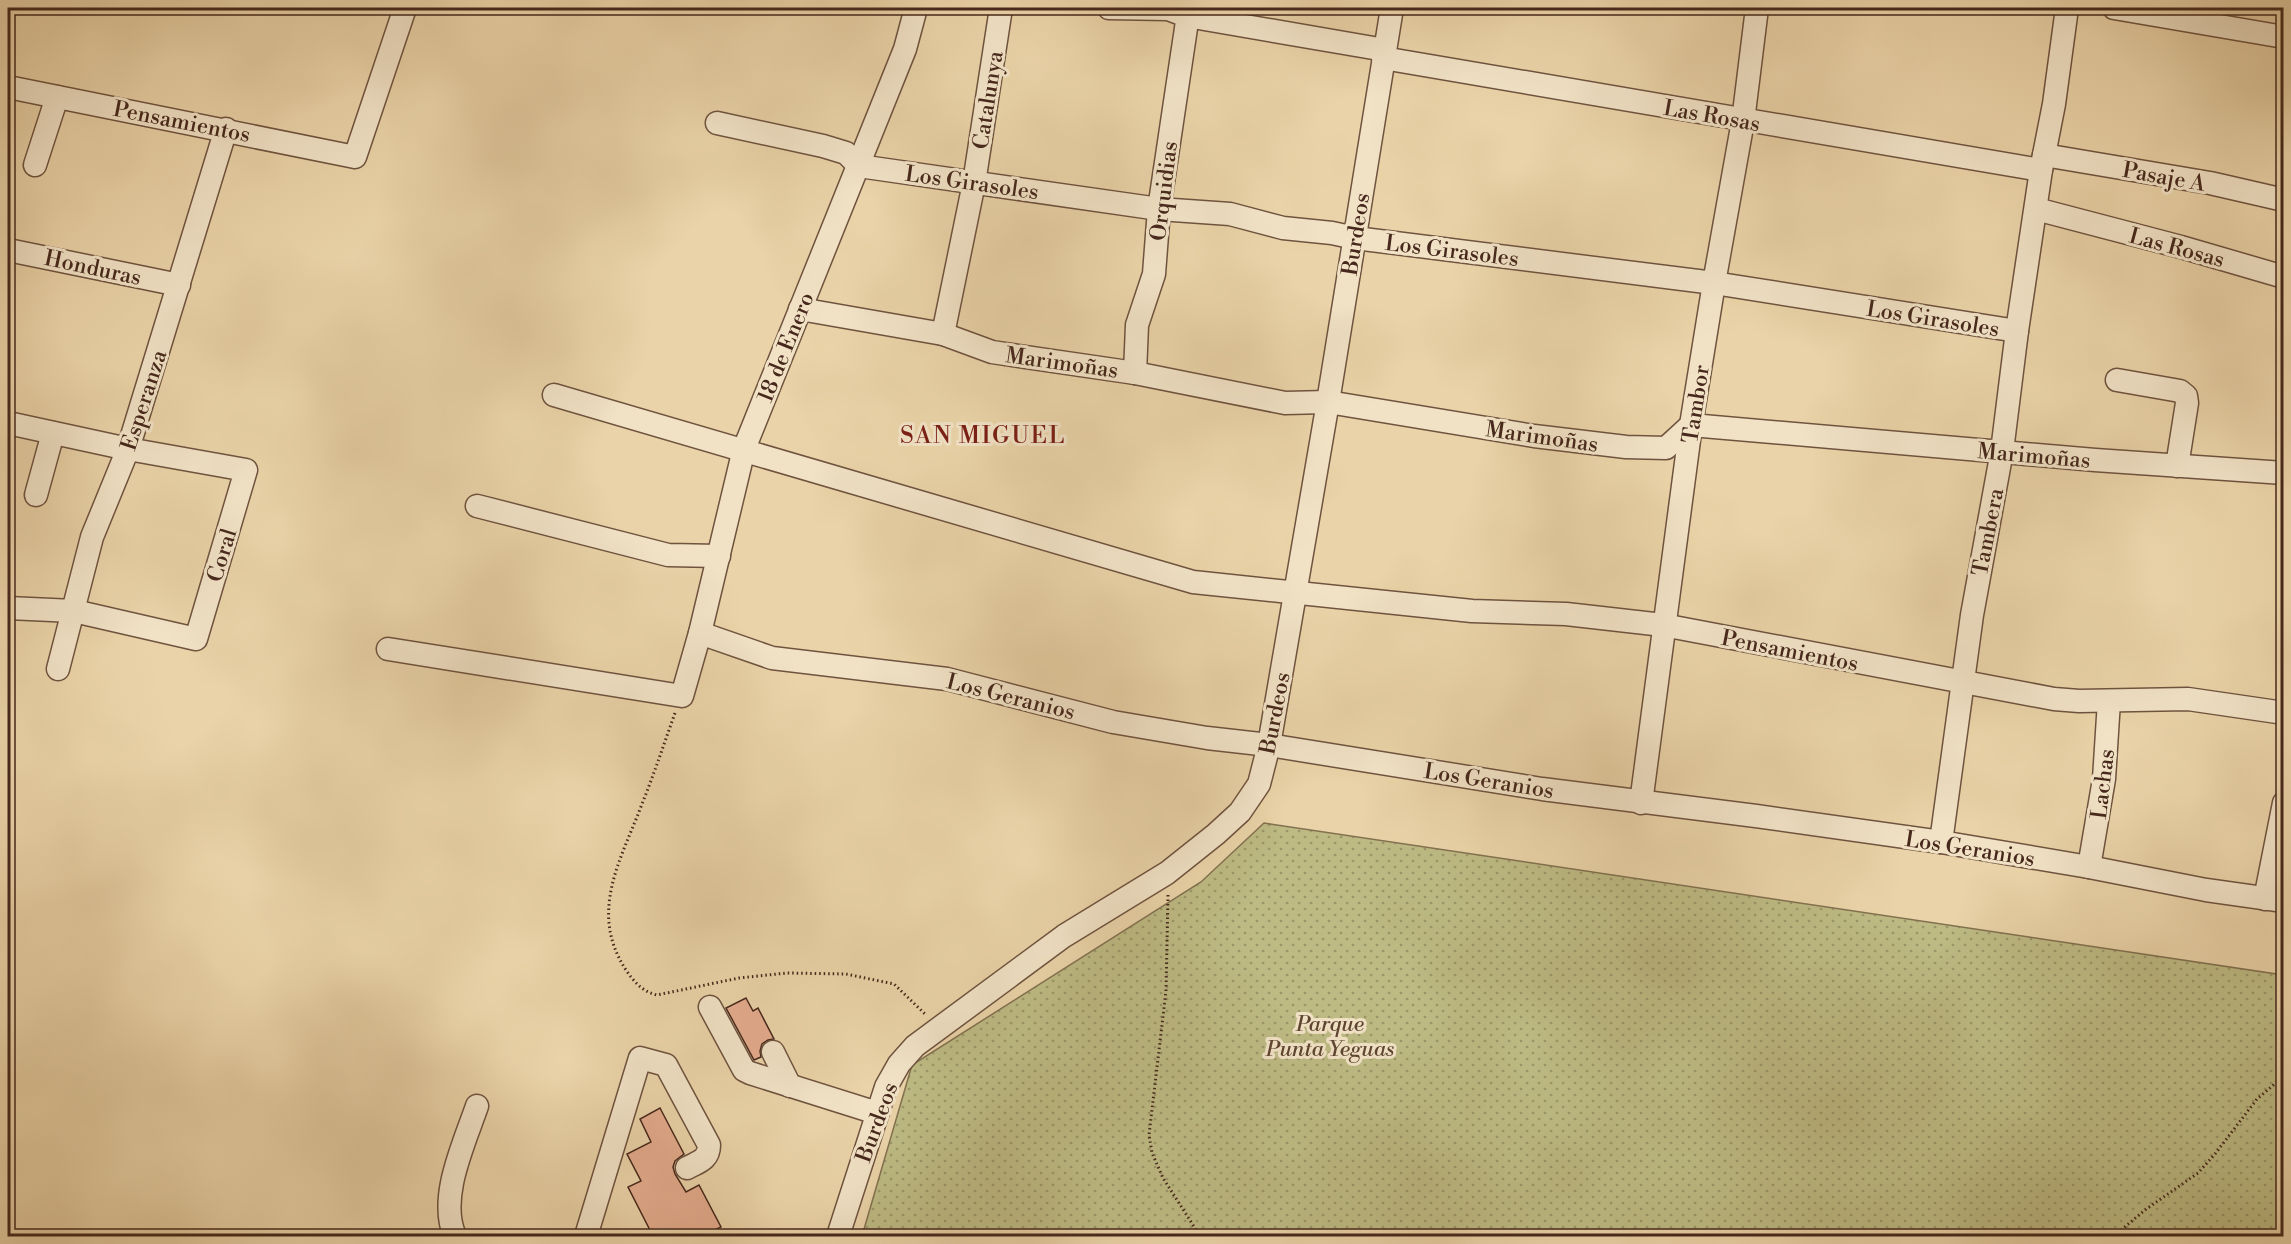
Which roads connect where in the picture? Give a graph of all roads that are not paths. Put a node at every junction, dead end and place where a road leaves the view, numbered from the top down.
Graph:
1 (403, 8) edge
2 (916, 8) edge
3 (1001, 8) edge
4 (1109, 8) edge
5 (1392, 8) edge
6 (1757, 8) edge
7 (2067, 8) edge
8 (2114, 8) edge
9 (1188, 12) edge
10 (2283, 38) edge
11 (1384, 54) junction
12 (8, 87) edge
13 (57, 96) junction
14 (1743, 121) junction
15 (717, 123) dead end
16 (226, 129) junction
17 (2043, 163) junction
18 (35, 165) dead end
19 (859, 166) junction
20 (974, 183) junction
21 (2283, 200) edge
22 (1159, 209) junction
23 (2036, 209) junction
24 (1355, 238) junction
25 (8, 250) edge
26 (2283, 277) edge
27 (1714, 284) junction
28 (179, 285) junction
29 (800, 309) junction
30 (2017, 331) junction
31 (943, 334) junction
32 (1135, 373) junction
33 (2117, 380) dead end
34 (554, 395) dead end
35 (1328, 402) junction
36 (8, 423) edge
37 (1691, 425) junction
38 (53, 433) junction
39 (128, 449) junction
40 (744, 449) junction
41 (2002, 451) junction
42 (2177, 466) junction
43 (2283, 473) edge
44 (36, 495) dead end
45 (477, 506) dead end
46 (719, 556) junction
47 (1295, 591) junction
48 (8, 608) edge
49 (74, 611) junction
50 (1664, 625) junction
51 (700, 633) junction
52 (388, 649) dead end
53 (58, 669) dead end
54 (1963, 684) junction
55 (2109, 701) junction
56 (2283, 713) edge
57 (1269, 745) junction
58 (1641, 803) junction
59 (2283, 803) edge
60 (1941, 842) junction
61 (2089, 867) junction
62 (2274, 900) edge
63 (710, 1007) dead end
64 (773, 1052) dead end
65 (790, 1086) junction
66 (477, 1106) dead end
67 (877, 1113) junction
68 (687, 1168) dead end
69 (455, 1236) edge
70 (586, 1236) edge
71 (838, 1236) edge

1 - 16 street, Pensamientos
2 - 19 street, 18 de Enero
3 - 20 street, Catalunya
4 - 9 street, Las Rosas
5 - 11 street, Burdeos
6 - 14 street, Tambor
7 - 17 street, Tambera
8 - 10 street
9 - 11 street, Las Rosas
9 - 22 street, Orquidias
11 - 14 street, Las Rosas
11 - 24 street, Burdeos
12 - 13 street, Pensamientos
13 - 16 street, Pensamientos
13 - 18 street
14 - 17 street, Las Rosas
14 - 27 street, Tambor
15 - 19 street, Los Girasoles
16 - 28 street, Esperanza
17 - 21 street, Pasaje A
17 - 23 street, Tambera
19 - 20 street, Los Girasoles
19 - 29 street, 18 de Enero
20 - 22 street, Los Girasoles
20 - 31 street, Catalunya
22 - 24 street, Los Girasoles
22 - 32 street, Orquidias
23 - 26 street, Las Rosas
23 - 30 street, Tambera
24 - 27 street, Los Girasoles
24 - 35 street, Burdeos
25 - 28 street, Honduras
27 - 30 street, Los Girasoles
27 - 37 street, Tambor
28 - 39 street, Esperanza
29 - 31 street, Marimoñas
29 - 40 street, 18 de Enero
30 - 41 street, Tambera
31 - 32 street, Marimoñas
32 - 35 street, Marimoñas
33 - 42 street
34 - 40 street, Pensamientos
35 - 37 street, Marimoñas
35 - 47 street, Burdeos
36 - 38 street
37 - 41 street, Marimoñas
37 - 50 street, Tambor
38 - 39 street
38 - 44 street
39 - 49 street, Esperanza
39 - 49 street, Coral
40 - 46 street, 18 de Enero
40 - 47 street, Pensamientos
41 - 42 street, Marimoñas
41 - 54 street, Tambera
42 - 43 street, Marimoñas
45 - 46 street
46 - 51 street, 18 de Enero
47 - 50 street, Pensamientos
47 - 57 street, Burdeos
48 - 49 street
49 - 53 street, Esperanza
50 - 54 street, Pensamientos
50 - 58 street, Tambor
51 - 52 street, 18 de Enero
51 - 57 street, Los Geranios
54 - 55 street, Pensamientos
54 - 60 street, Tambera
55 - 56 street, Pensamientos
55 - 61 street, Lachas
57 - 58 street, Los Geranios
57 - 67 street, Burdeos
58 - 60 street, Los Geranios
59 - 62 street
60 - 61 street, Los Geranios
61 - 62 street, Los Geranios
63 - 65 street
64 - 65 street
65 - 67 street
66 - 69 street
67 - 71 street, Burdeos
68 - 70 street

